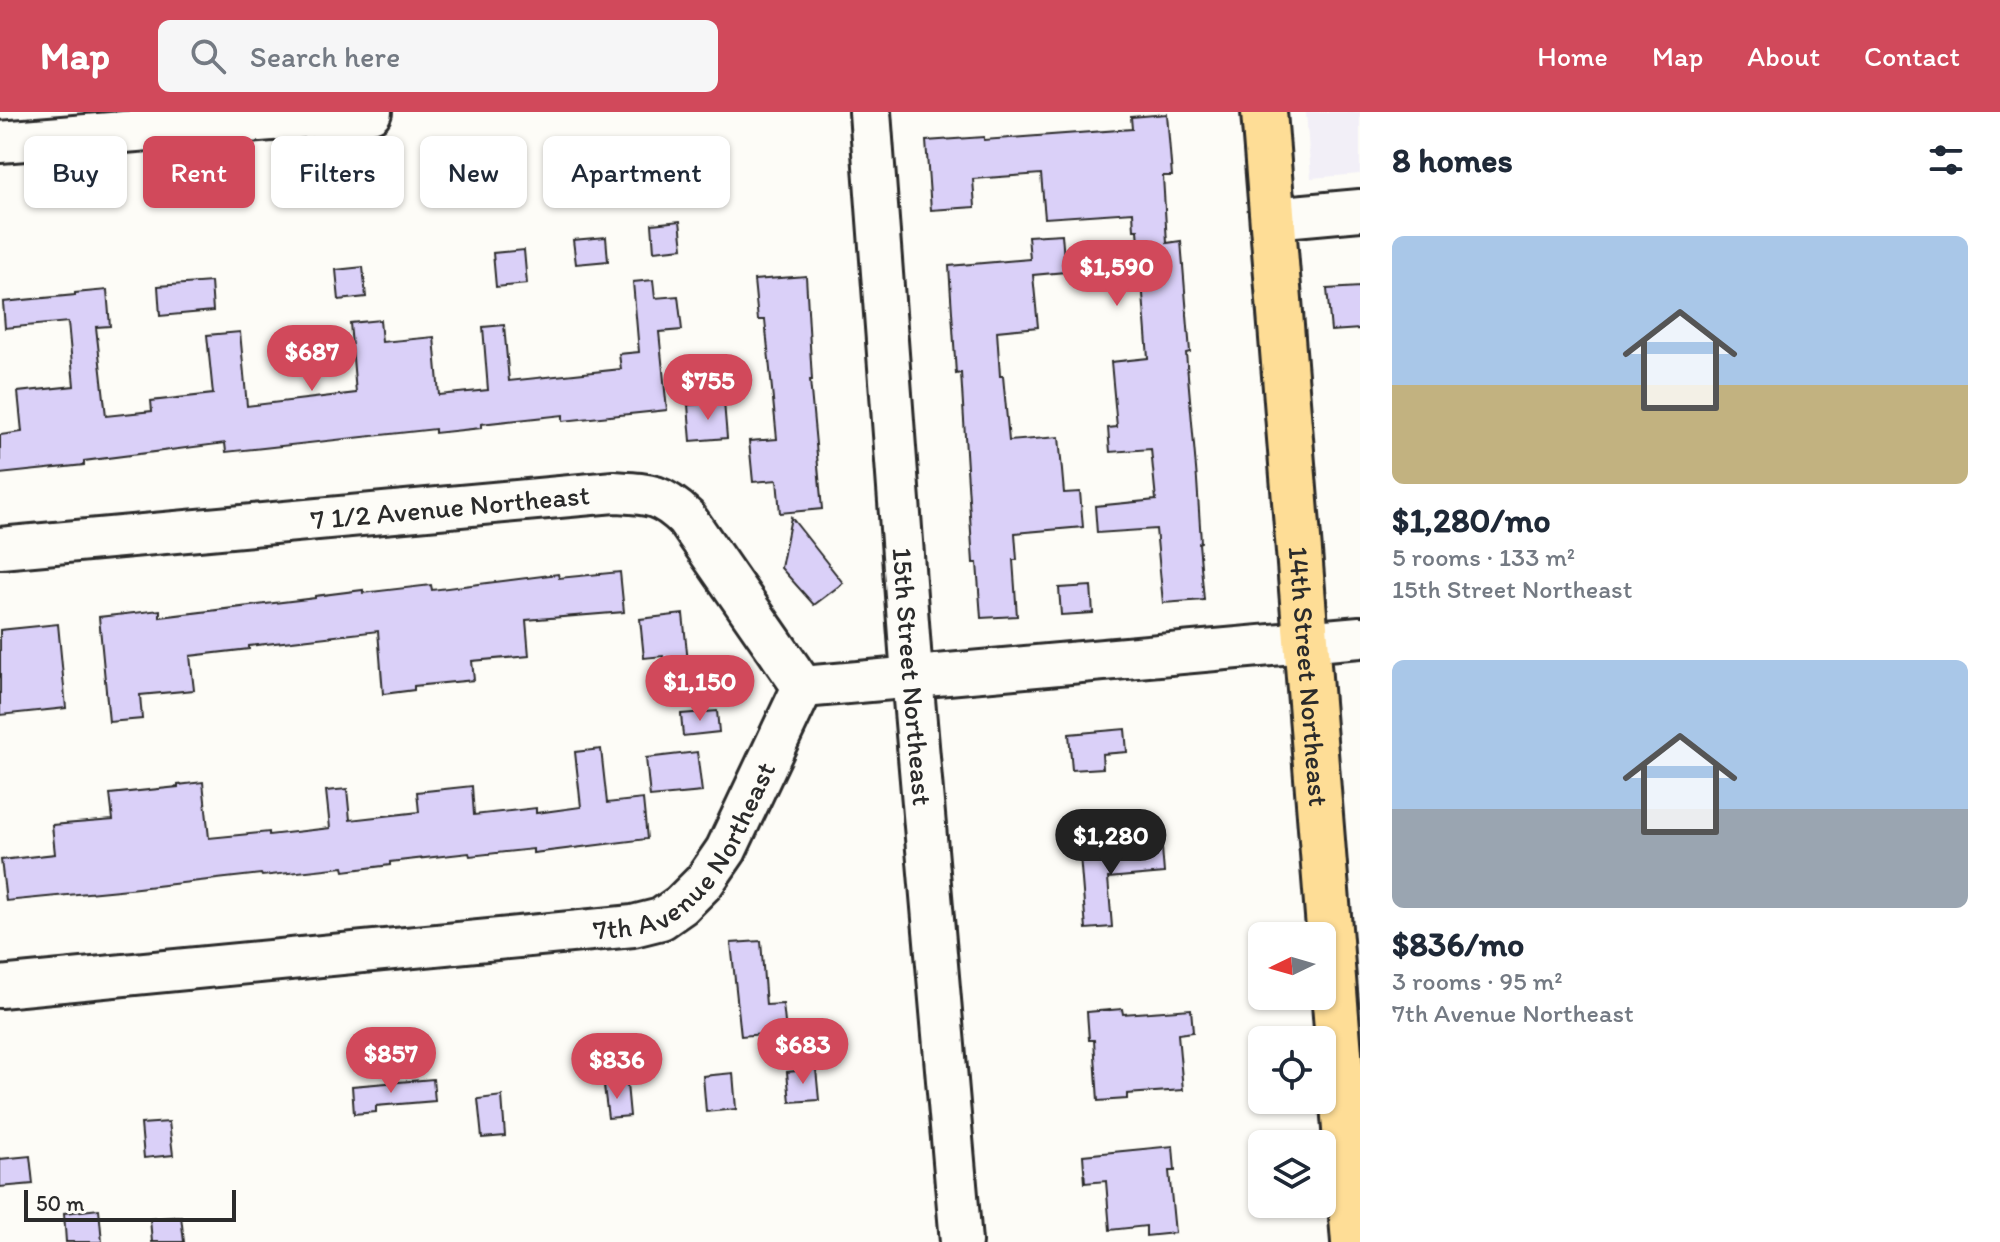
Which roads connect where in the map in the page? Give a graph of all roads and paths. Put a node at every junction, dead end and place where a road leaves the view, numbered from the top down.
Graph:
1 (371, 112) edge
2 (870, 112) edge
3 (1264, 112) edge
4 (0, 142) edge
5 (1360, 210) edge
6 (1272, 218) junction
7 (0, 548) edge
8 (1360, 637) edge
9 (1307, 642) junction
10 (912, 676) junction
11 (803, 687) junction
12 (0, 987) edge
13 (1348, 1008) edge
14 (961, 1242) edge
15 (1354, 1242) edge

1 - 4 street
2 - 10 street, 15th Street Northeast
3 - 6 main road, 14th Street Northeast
5 - 6 street
6 - 9 main road, 14th Street Northeast
7 - 11 street, 7 1/2 Avenue Northeast
8 - 9 street
9 - 10 street
9 - 13 main road, 14th Street Northeast
10 - 11 street
10 - 14 street, 15th Street Northeast
11 - 12 street, 7th Avenue Northeast
13 - 15 main road, 14th Street Northeast

